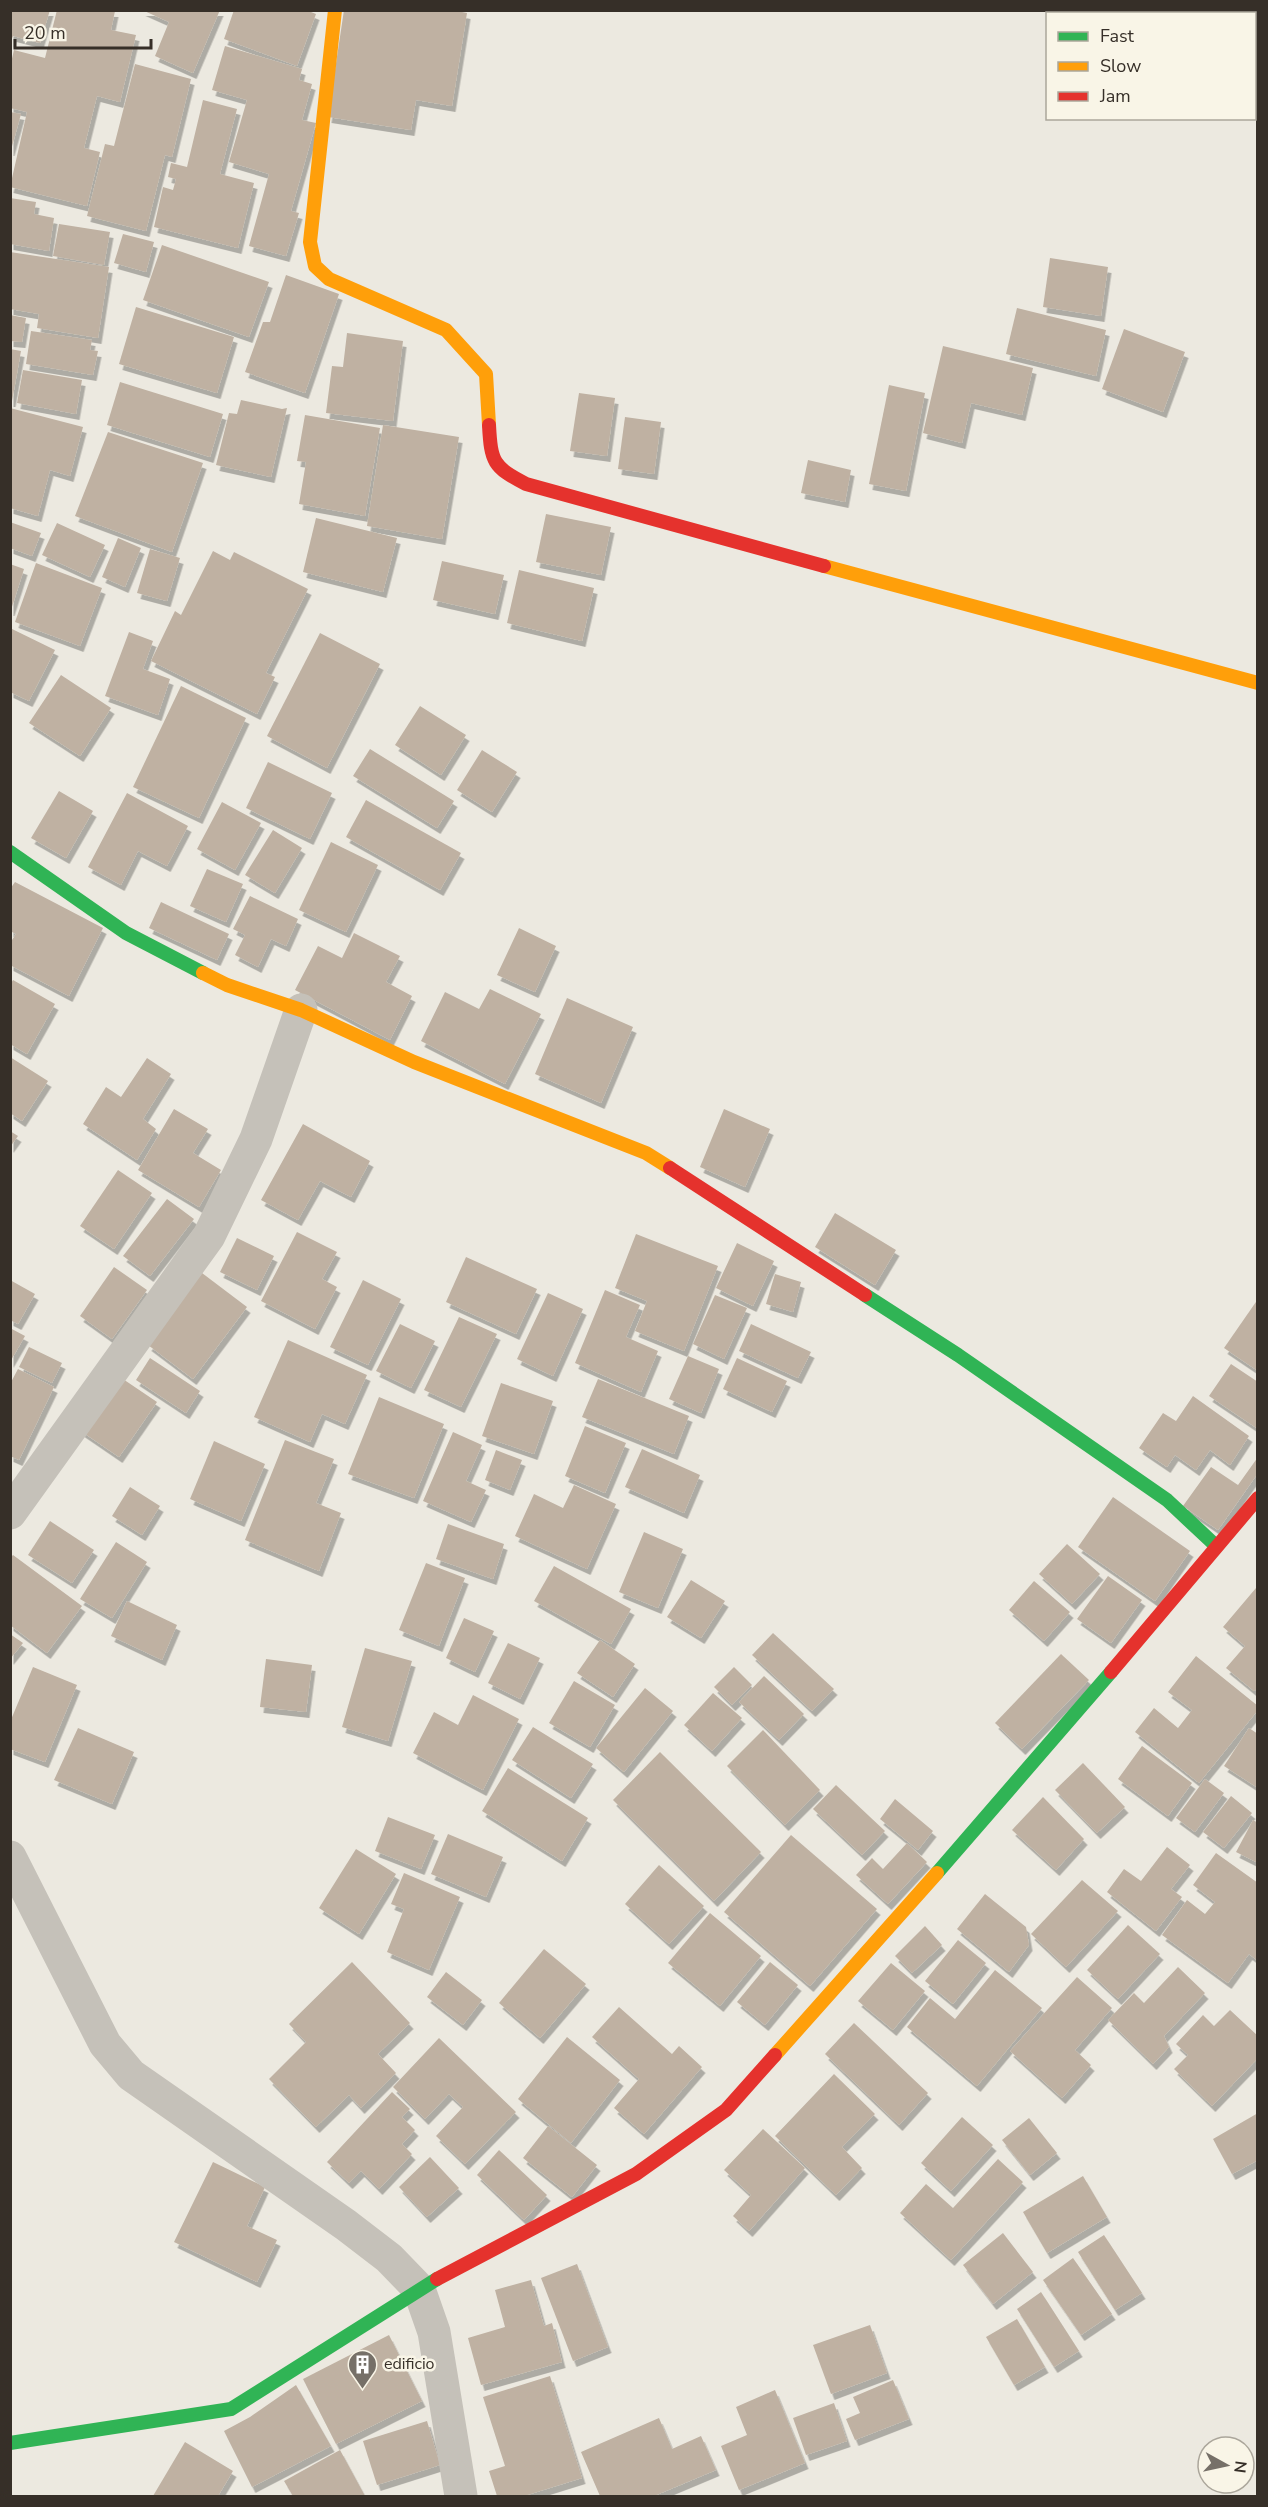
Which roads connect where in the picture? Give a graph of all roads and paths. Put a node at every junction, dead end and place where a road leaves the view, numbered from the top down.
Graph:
1 (336, 10) edge
2 (1257, 683) edge
3 (10, 852) edge
4 (301, 1010) junction
5 (1257, 1498) edge
6 (10, 1513) edge
7 (1215, 1545) junction
8 (10, 1857) edge
9 (419, 2289) junction
10 (10, 2443) edge
11 (461, 2496) edge

1 - 2 street
3 - 4 street
4 - 6 street
4 - 7 street
5 - 7 street
7 - 9 street
8 - 9 street
9 - 10 street
9 - 11 street

